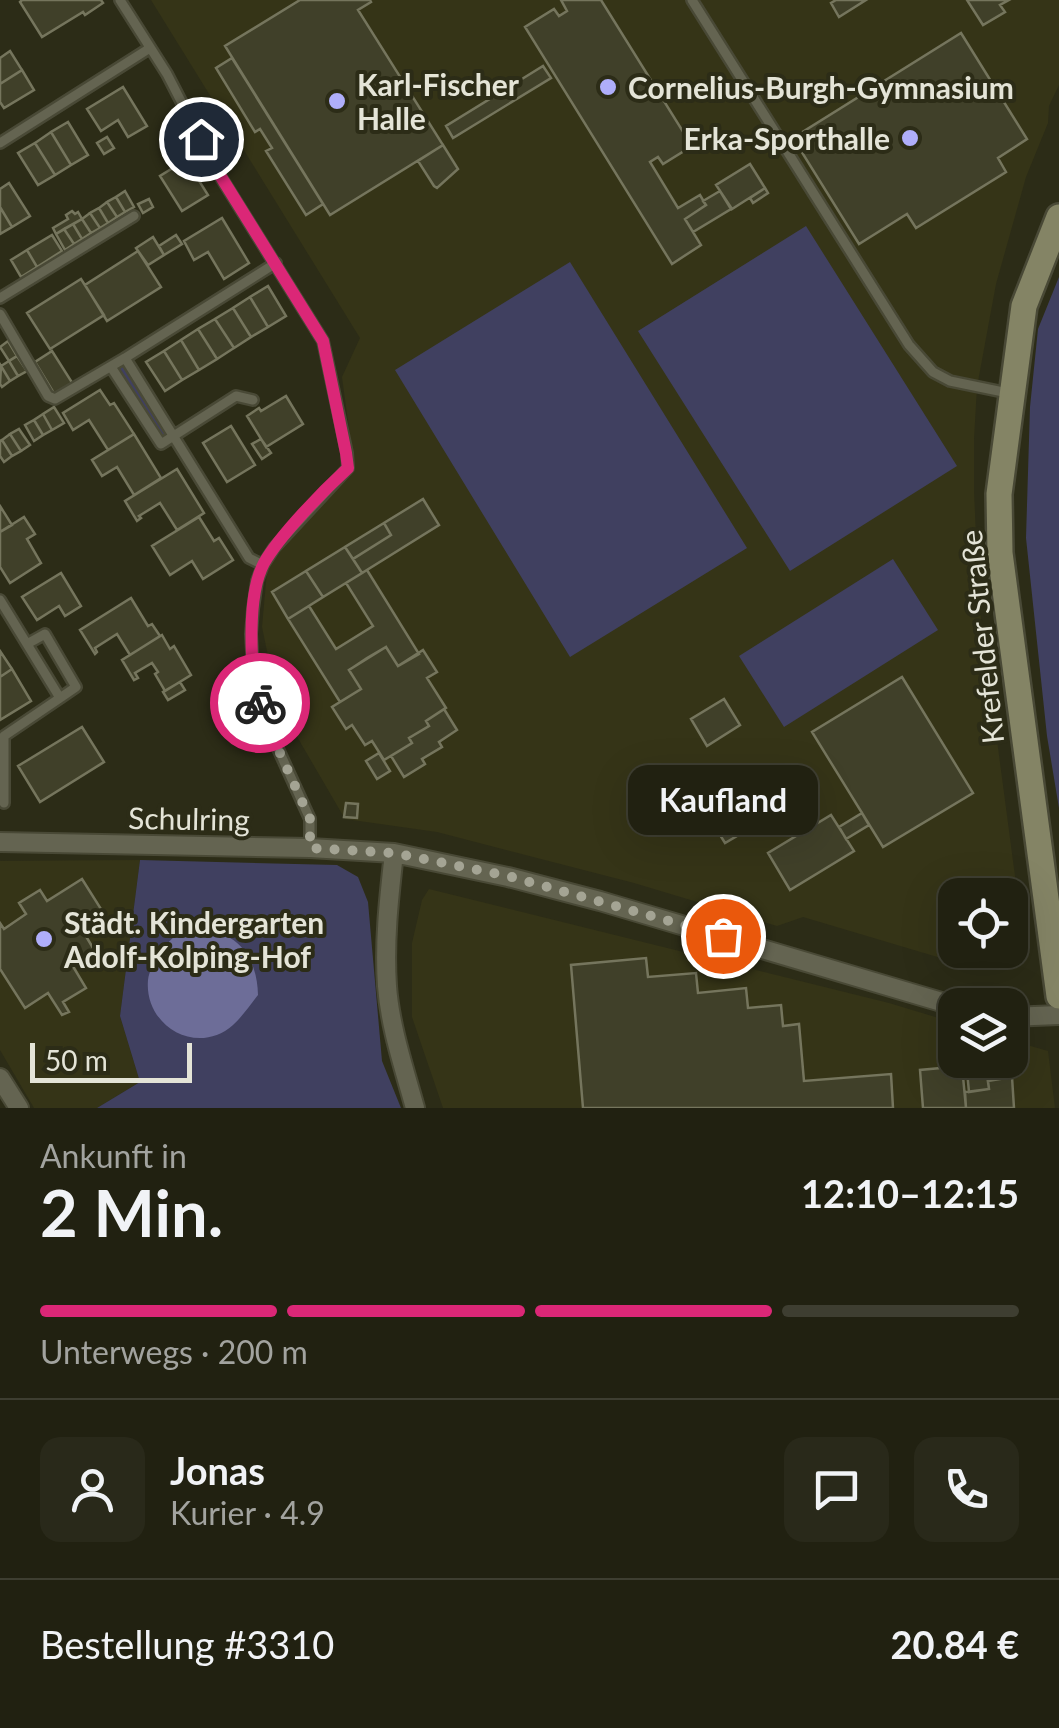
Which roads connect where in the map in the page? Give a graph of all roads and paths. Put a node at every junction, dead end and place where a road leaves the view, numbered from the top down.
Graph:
1 (120, 0) edge
2 (692, 0) edge
3 (150, 48) junction
4 (0, 143) edge
5 (134, 216) dead end
6 (1059, 217) edge
7 (276, 263) junction
8 (0, 298) edge
9 (0, 314) edge
10 (125, 358) junction
11 (110, 367) junction
12 (1013, 394) junction
13 (253, 400) dead end
14 (173, 435) junction
15 (263, 565) junction
16 (0, 600) edge
17 (27, 644) junction
18 (60, 698) junction
19 (4, 803) dead end
20 (0, 842) edge
21 (310, 848) junction
22 (394, 853) junction
23 (1059, 996) edge
24 (938, 1001) edge
25 (1059, 1016) edge
26 (1028, 1017) edge
27 (1, 1082) edge
28 (19, 1108) edge
29 (415, 1108) edge

1 - 3 lane
2 - 12 lane
3 - 4 lane
3 - 7 lane
5 - 8 lane
6 - 12 main road, Krefelder Straße
7 - 10 lane
7 - 15 lane
9 - 11 lane
10 - 11 lane
10 - 14 lane
11 - 14 lane
12 - 23 main road, Krefelder Straße
13 - 14 lane
14 - 15 lane
15 - 21 lane
16 - 17 lane
17 - 18 lane
17 - 18 lane
18 - 19 lane
20 - 21 street, Schulring
21 - 22 street, Schulring
22 - 24 street, Schulring
22 - 29 street
25 - 26 street
27 - 28 street

